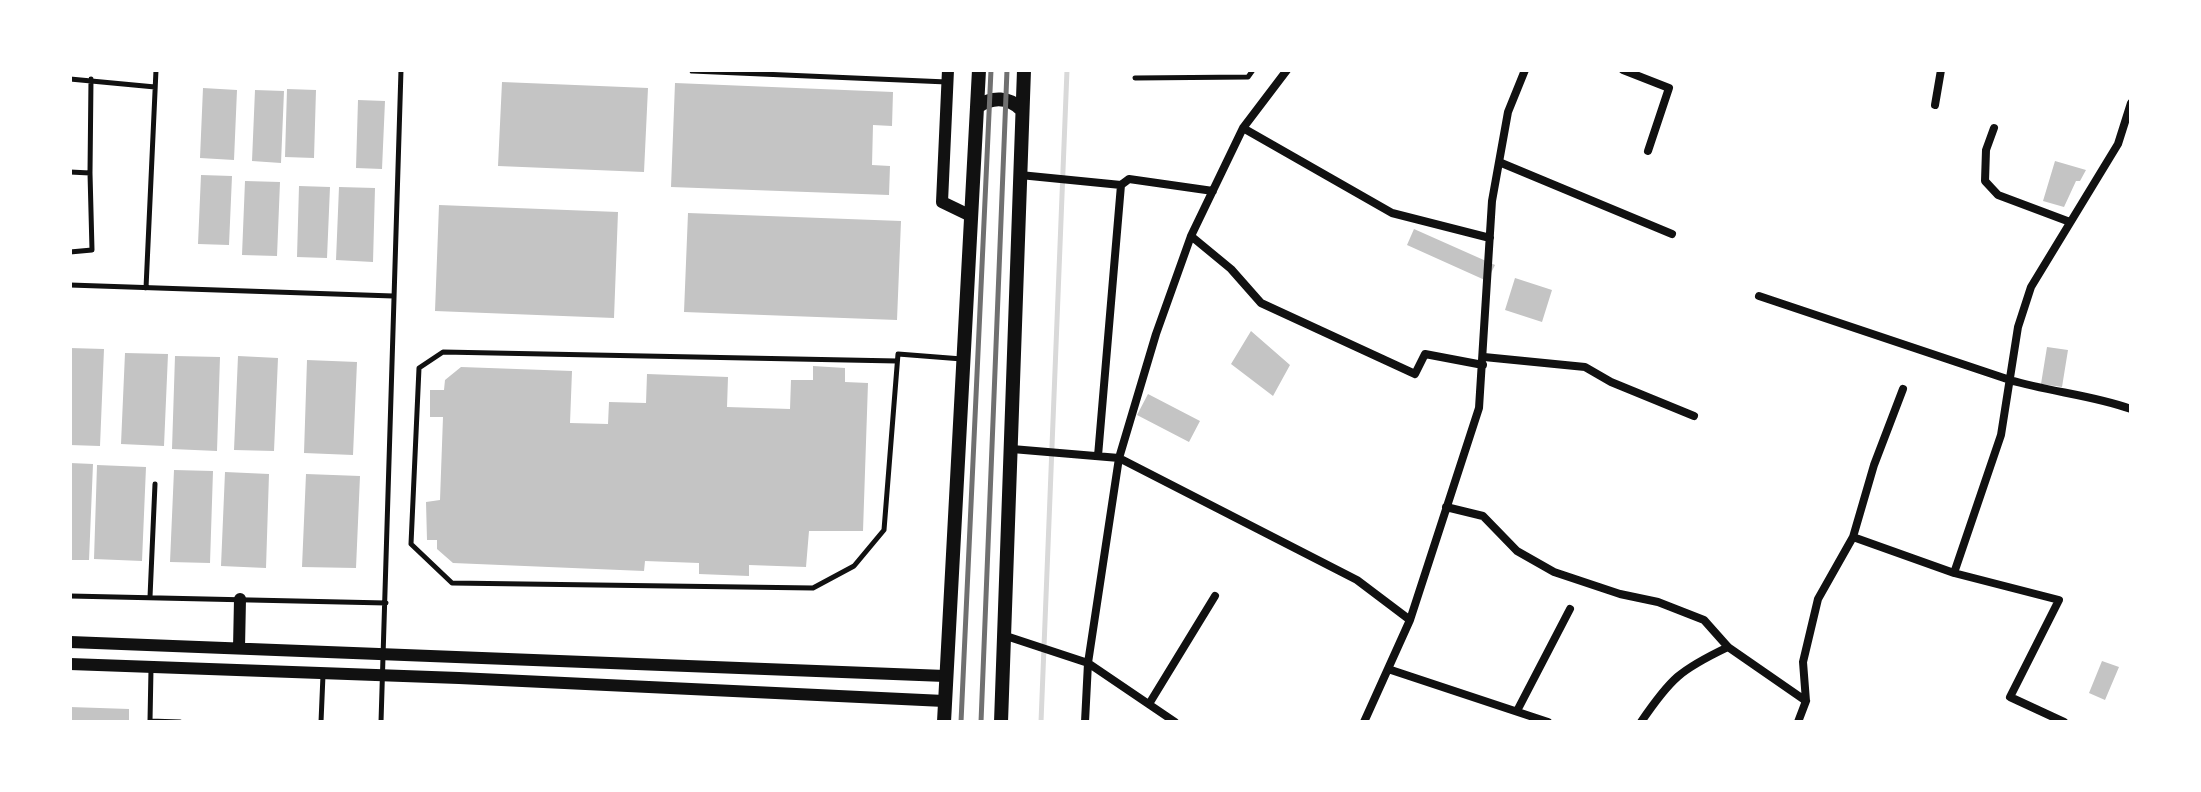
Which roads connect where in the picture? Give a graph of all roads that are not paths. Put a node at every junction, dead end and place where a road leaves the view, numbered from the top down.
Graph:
1 (156, 70) edge
2 (401, 70) edge
3 (979, 70) edge
4 (1024, 70) edge
5 (1253, 70) edge
6 (1287, 70) edge
7 (1525, 70) edge
8 (1623, 70) edge
9 (1941, 70) edge
10 (692, 71) edge
11 (947, 76) edge
12 (1135, 78) dead end
13 (70, 79) edge
14 (91, 79) junction
15 (155, 87) junction
16 (2131, 104) edge
17 (1935, 105) dead end
18 (977, 107) junction
19 (1022, 110) junction
20 (1243, 128) junction
21 (1994, 128) dead end
22 (1648, 151) dead end
23 (1499, 162) junction
24 (70, 172) edge
25 (90, 173) junction
26 (1020, 175) junction
27 (1121, 185) junction
28 (1213, 191) junction
29 (971, 216) junction
30 (2070, 222) junction
31 (1672, 234) dead end
32 (1191, 236) junction
33 (1490, 238) junction
34 (70, 252) edge
35 (70, 285) edge
36 (146, 288) junction
37 (393, 296) junction
38 (1759, 296) dead end
39 (963, 359) junction
40 (897, 361) junction
41 (1483, 361) junction
42 (2010, 380) junction
43 (1903, 389) dead end
44 (2131, 409) edge
45 (1694, 416) dead end
46 (1012, 449) junction
47 (1098, 456) junction
48 (1119, 458) junction
49 (155, 484) dead end
50 (1446, 507) junction
51 (1853, 537) junction
52 (1954, 573) junction
53 (70, 596) edge
54 (1215, 596) dead end
55 (150, 597) junction
56 (240, 599) junction
57 (386, 603) junction
58 (1570, 609) dead end
59 (1410, 620) junction
60 (1002, 635) junction
61 (70, 642) edge
62 (1728, 647) junction
63 (239, 648) junction
64 (385, 654) junction
65 (1088, 663) junction
66 (70, 664) edge
67 (151, 668) junction
68 (1388, 669) junction
69 (875, 672) junction
70 (323, 674) junction
71 (945, 676) junction
72 (384, 677) junction
73 (874, 697) junction
74 (944, 701) junction
75 (1806, 701) junction
76 (1149, 704) junction
77 (1518, 709) junction
78 (180, 722) edge
79 (321, 722) edge
80 (381, 722) edge
81 (944, 722) edge
82 (1001, 722) edge
83 (1085, 722) edge
84 (1175, 722) edge
85 (1364, 722) edge
86 (1548, 722) edge
87 (1641, 722) edge
88 (1798, 722) edge
89 (2064, 722) edge

1 - 15 lane
2 - 37 lane
3 - 18 main road
4 - 19 main road
5 - 12 lane
6 - 20 street
7 - 23 street
8 - 22 street
9 - 17 street
10 - 11 lane
11 - 29 street
13 - 14 lane
14 - 15 lane
14 - 25 lane
15 - 36 lane
16 - 30 street
18 - 19 main road
18 - 29 main road
19 - 26 main road
20 - 28 street
20 - 33 street
21 - 30 street
23 - 31 street
23 - 33 street
24 - 25 lane
25 - 34 lane
26 - 27 street
26 - 46 main road
27 - 28 street
27 - 47 street
28 - 32 street
29 - 39 main road
30 - 42 street
32 - 41 street
32 - 48 street
33 - 41 street
35 - 36 lane
36 - 37 lane
37 - 57 lane
38 - 42 street
39 - 40 lane
39 - 71 main road
40 - 40 lane
41 - 45 street
41 - 50 street
42 - 44 street
42 - 52 street
43 - 51 street
46 - 47 street
46 - 60 main road
47 - 48 street
48 - 59 street
48 - 65 street
49 - 55 lane
50 - 59 street
50 - 62 street
51 - 52 street
51 - 75 street
52 - 89 street
53 - 55 lane
54 - 76 street
55 - 56 lane
56 - 57 lane
56 - 63 street
57 - 64 lane
58 - 77 street
59 - 68 street
60 - 65 street
60 - 82 main road
61 - 63 street
62 - 75 street
62 - 87 street
63 - 64 street
64 - 69 street
64 - 72 lane
65 - 76 street
65 - 83 street
66 - 67 street
67 - 70 street
67 - 78 lane
68 - 77 street
68 - 85 street
69 - 71 street
69 - 73 street
70 - 72 street
70 - 79 lane
71 - 74 main road
72 - 73 street
72 - 80 lane
73 - 74 street
74 - 81 main road
75 - 88 street
76 - 84 street
77 - 86 street

